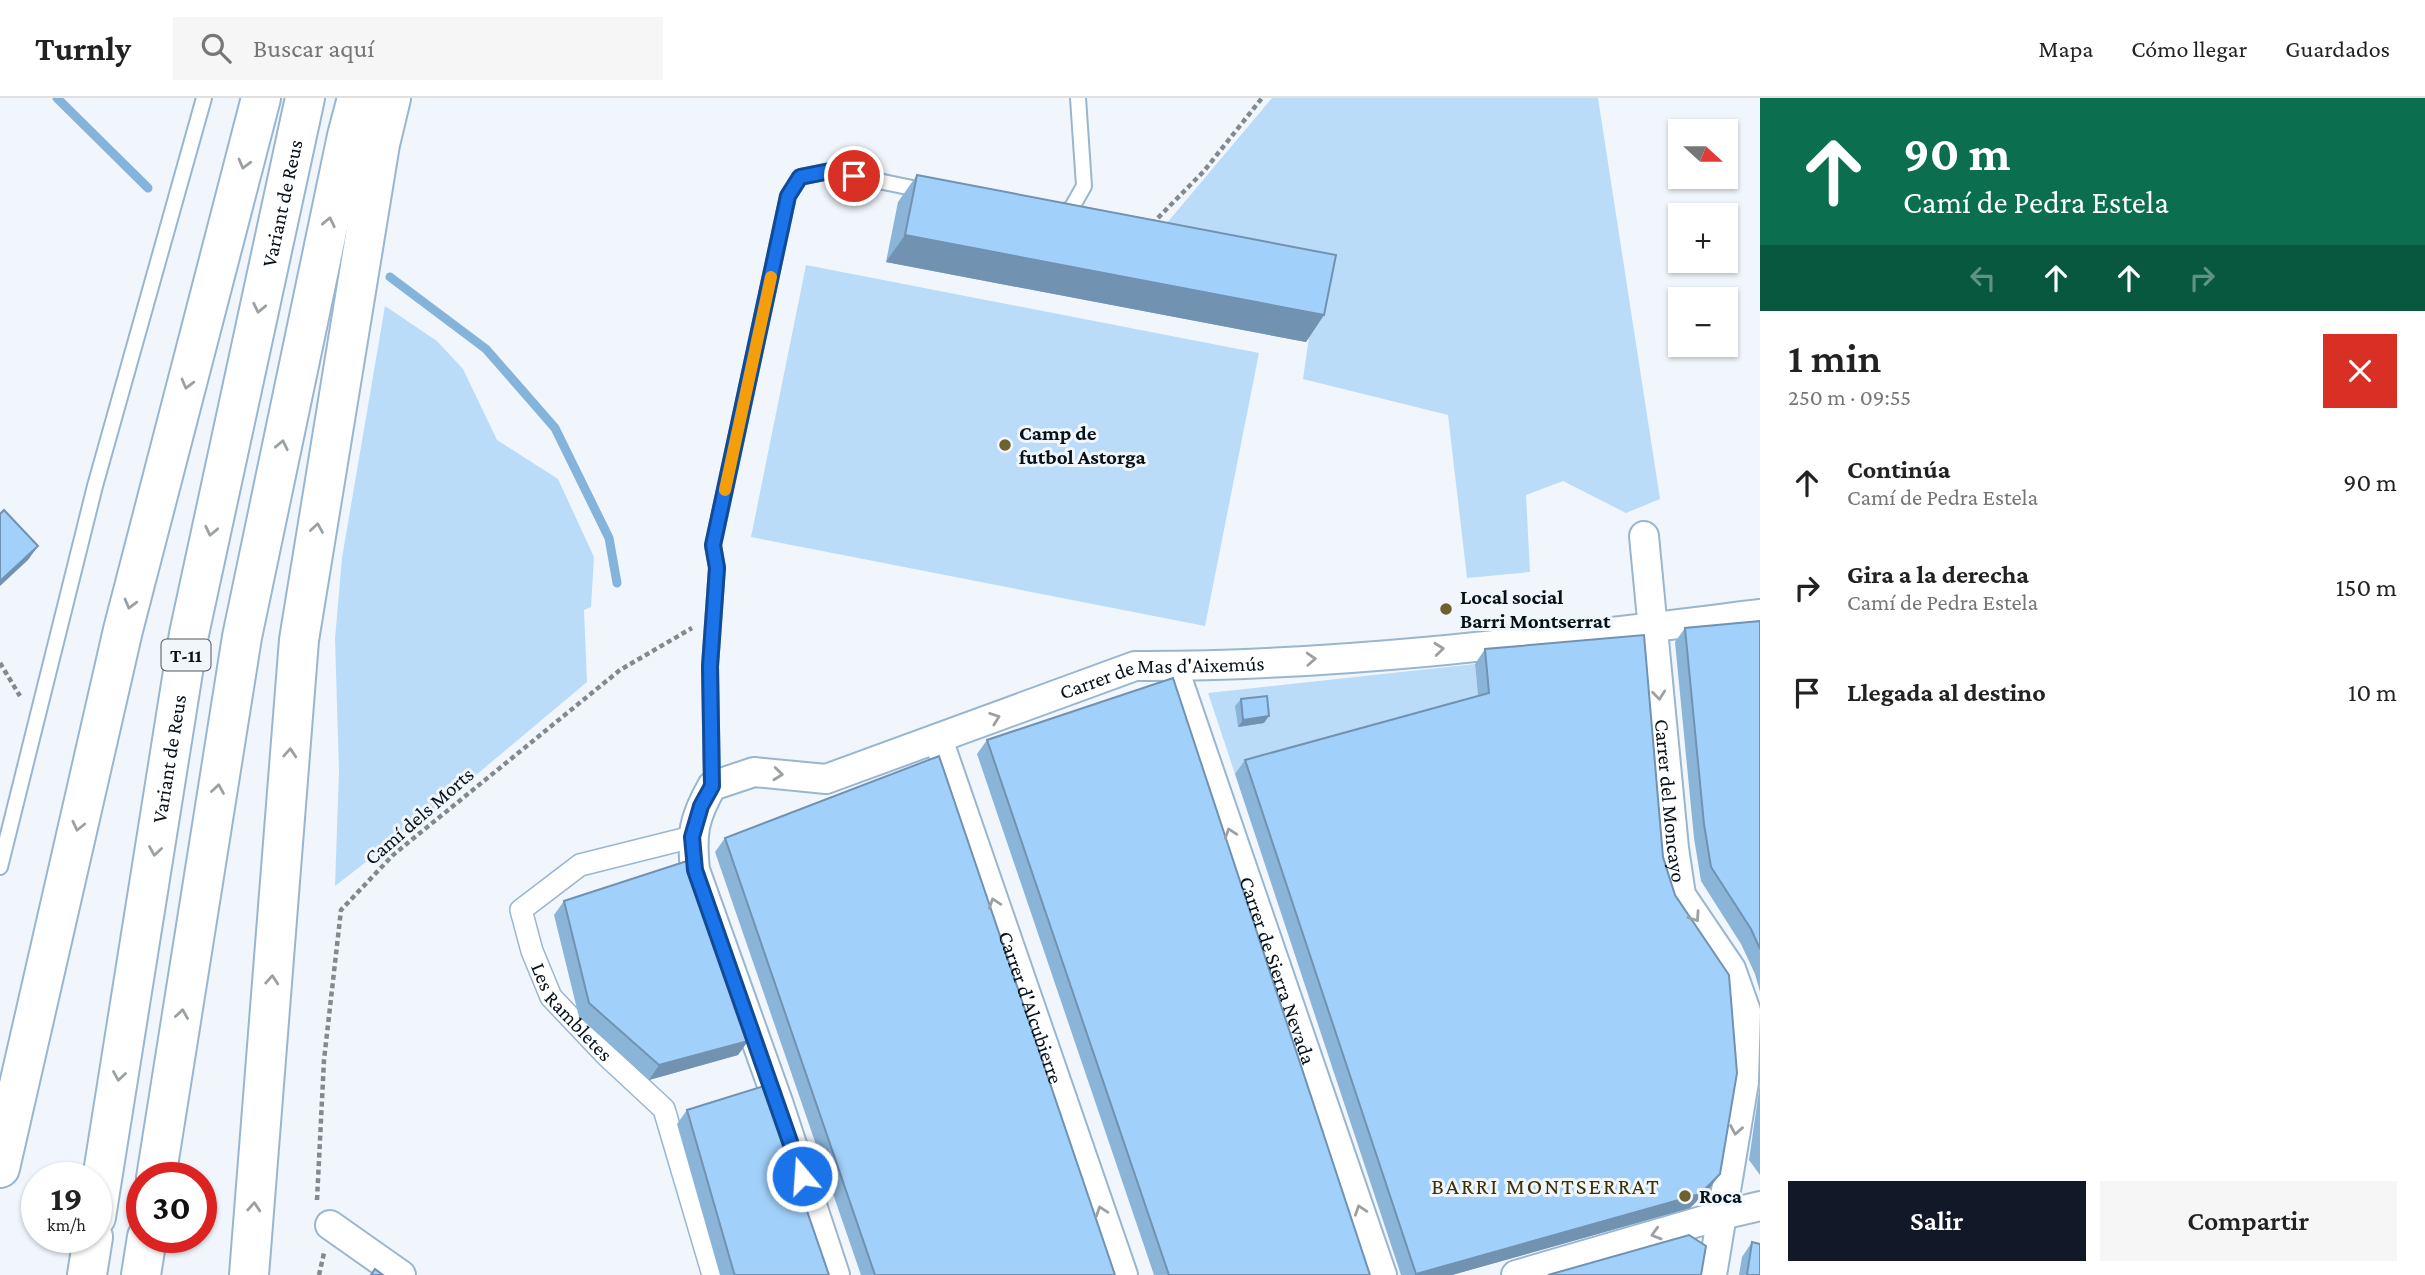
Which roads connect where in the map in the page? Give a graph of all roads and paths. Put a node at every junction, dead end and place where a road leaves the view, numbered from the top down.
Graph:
1 (204, 98) edge
2 (261, 98) edge
3 (305, 98) edge
4 (357, 98) edge
5 (391, 98) edge
6 (1078, 98) edge
7 (1262, 98) edge
8 (946, 195) edge
9 (1037, 213) edge
10 (1149, 226) edge
11 (1644, 536) dead end
12 (1760, 614) edge
13 (714, 615) junction
14 (1652, 627) junction
15 (0, 663) edge
16 (1173, 666) junction
17 (37, 719) junction
18 (938, 739) junction
19 (707, 796) junction
20 (692, 837) junction
21 (0, 867) edge
22 (105, 1162) edge
23 (159, 1162) edge
24 (0, 1168) edge
25 (1760, 1206) edge
26 (1721, 1215) junction
27 (330, 1225) joint
28 (90, 1253) edge
29 (144, 1253) edge
30 (87, 1275) edge
31 (141, 1275) edge
32 (249, 1275) edge
33 (401, 1275) edge
34 (713, 1275) edge
35 (835, 1275) edge
36 (1123, 1275) edge
37 (1382, 1275) edge
38 (1516, 1275) edge
39 (1712, 1275) edge

1 - 17 lane
2 -> 24 highway
3 -> 22 highway, Variant de Reus / T-11
23 -> 4 highway, T-11
32 -> 5 highway
6 - 9 lane
7 - 10 path
8 - 13 lane
11 - 14 street, Carrer del Moncayo
12 - 14 street, Carrer de Mas d'Aixemús
13 - 19 lane
13 - 27 path, Camí dels Morts
16 -> 14 street, Carrer de Mas d'Aixemús
14 -> 26 street, Carrer del Moncayo
15 - 17 path
18 -> 16 street, Carrer de Mas d'Aixemús
37 -> 16 street, Carrer de Sierra Nevada
17 - 21 lane
19 -> 18 street, Carrer de Mas d'Aixemús
36 -> 18 street, Carrer d'Alcubierre
19 - 20 street
20 - 34 street, Les Rambletes
20 - 35 street
25 - 26 street
26 -> 38 street
26 - 39 street, Carrer del Moncayo
27 - 33 street
28 - 30 highway
29 - 31 highway

